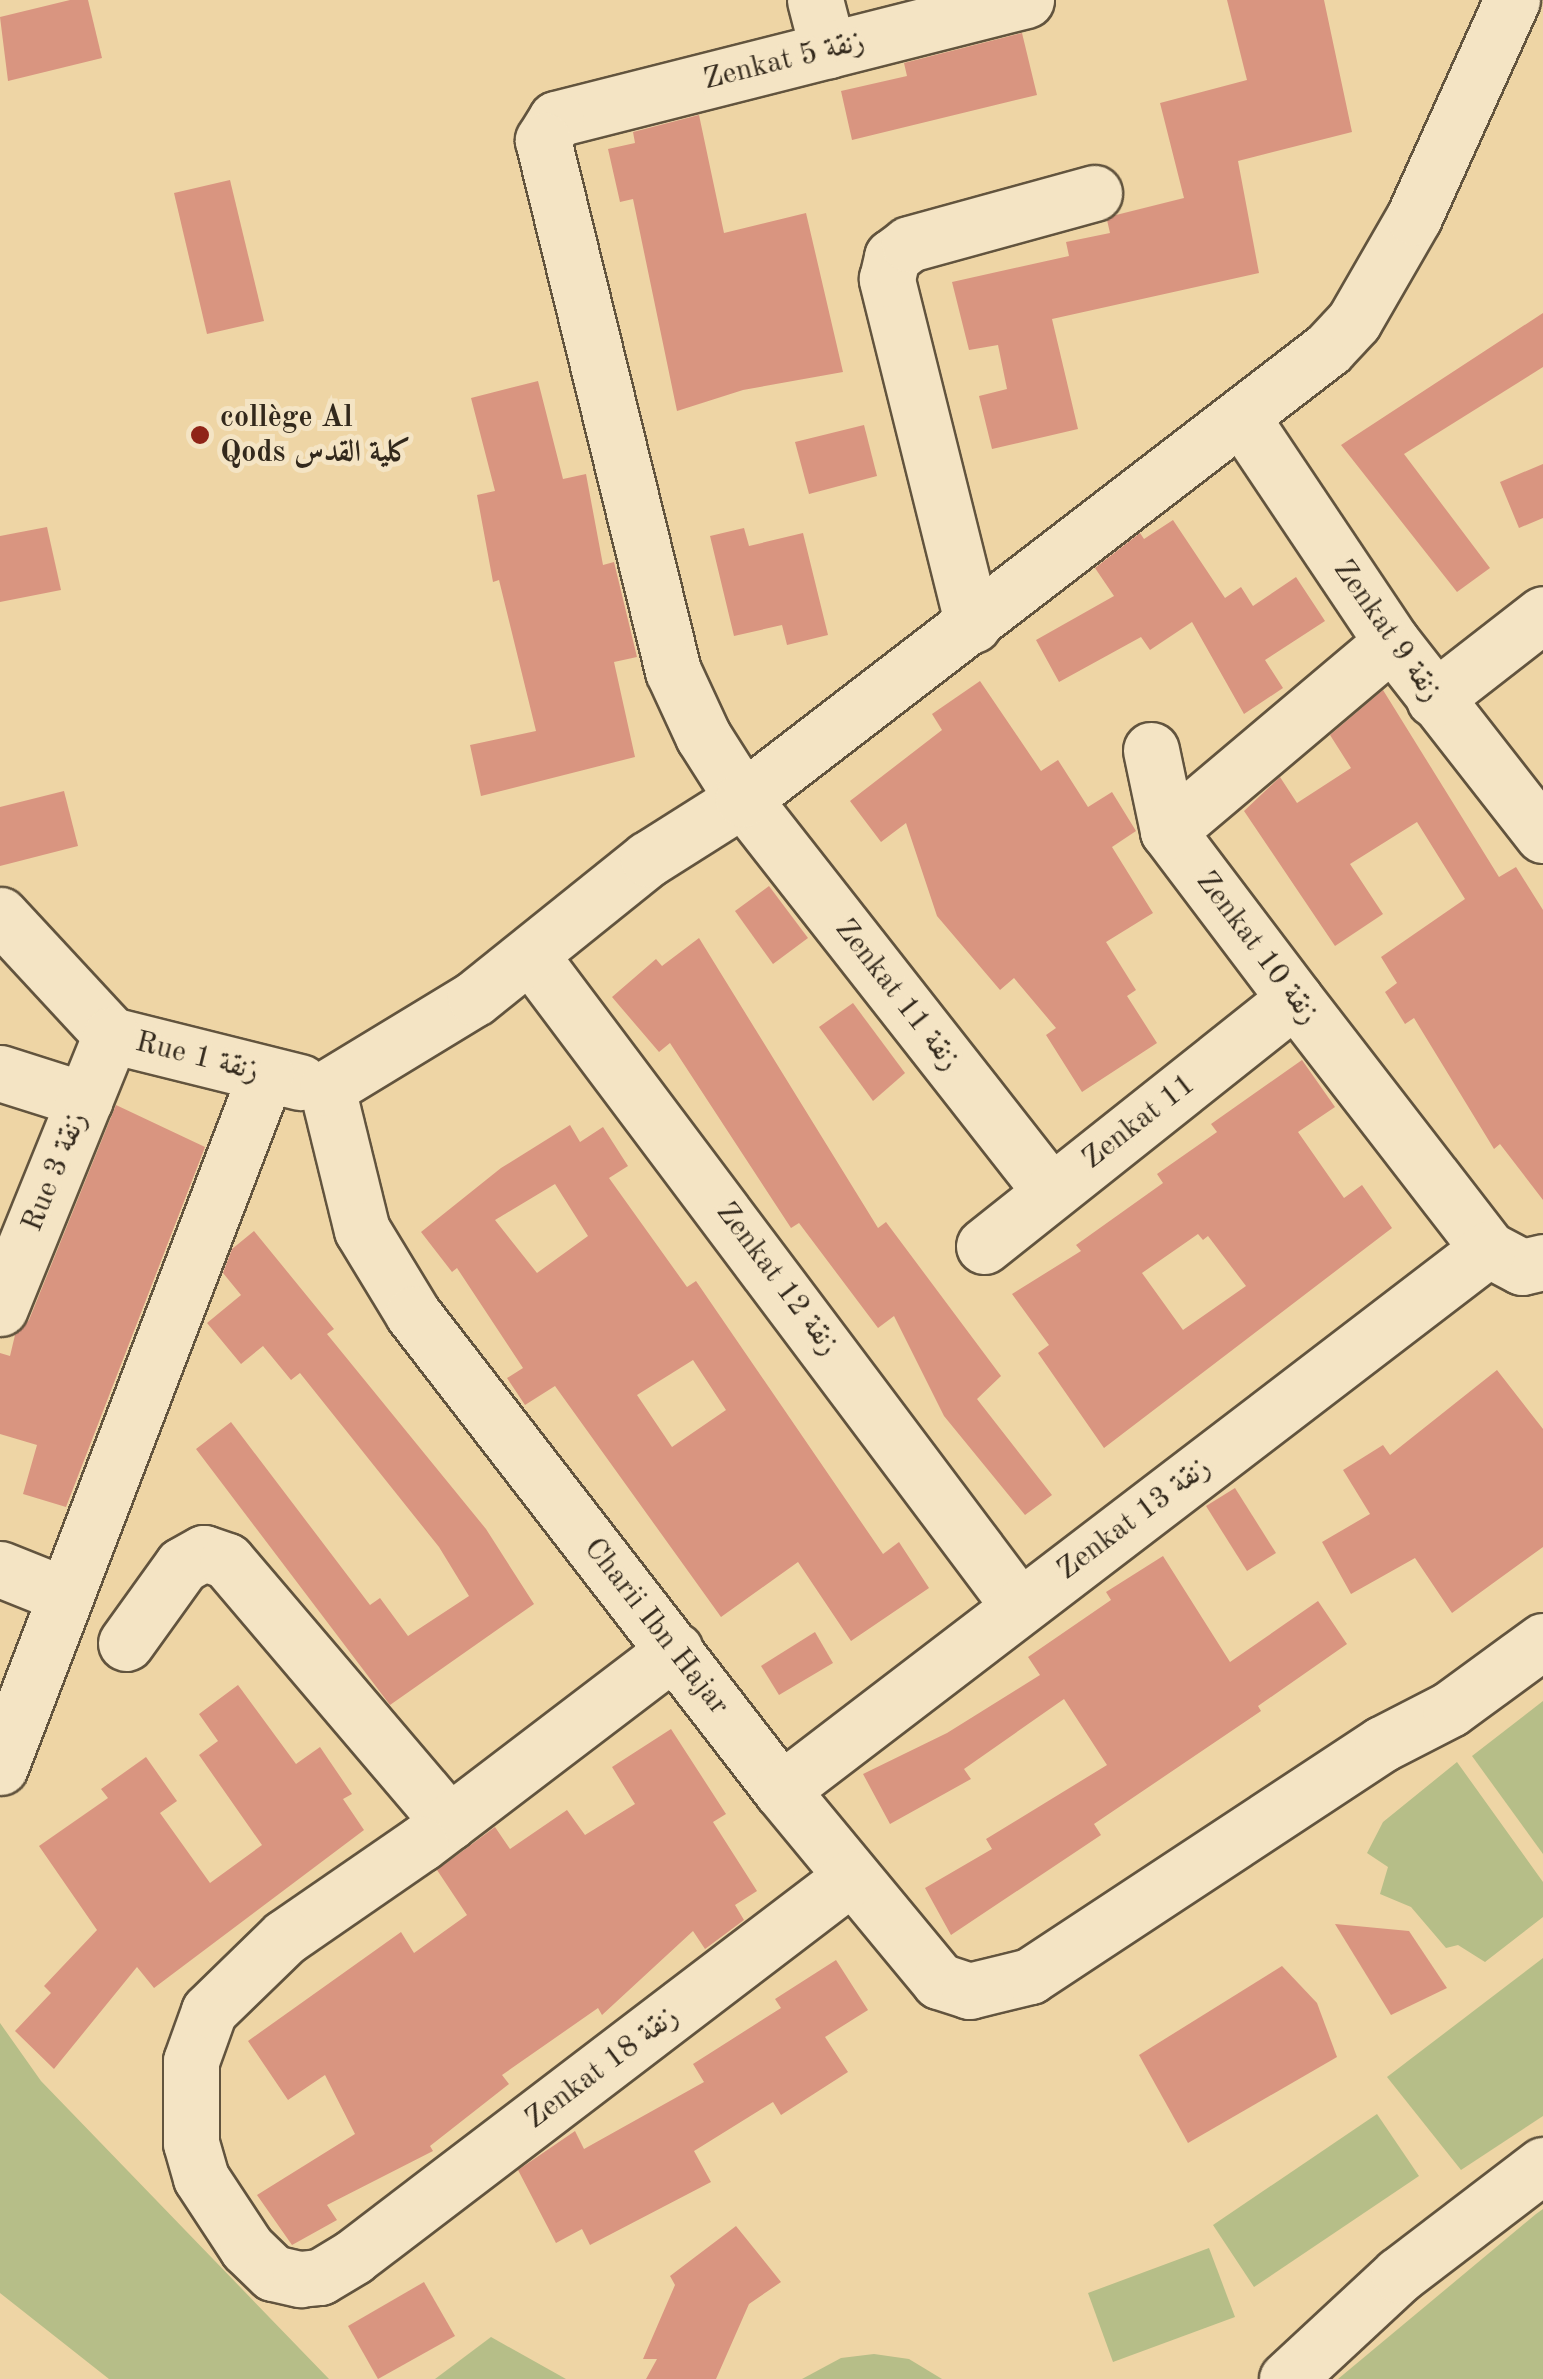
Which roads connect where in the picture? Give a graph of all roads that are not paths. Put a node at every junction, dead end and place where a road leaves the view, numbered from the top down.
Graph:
1 (1026, 0) edge
2 (1512, 0) edge
3 (821, 25) edge
4 (546, 128) joint
5 (1094, 193) dead end
6 (1242, 418) junction
7 (1543, 614) edge
8 (973, 625) junction
9 (1392, 642) junction
10 (1434, 699) junction
11 (1150, 750) dead end
12 (743, 799) junction
13 (1168, 830) junction
14 (1543, 836) edge
15 (0, 915) edge
16 (531, 956) junction
17 (1294, 999) junction
18 (111, 1035) junction
19 (0, 1073) edge
20 (266, 1074) junction
21 (327, 1088) junction
22 (85, 1100) junction
23 (1050, 1192) junction
24 (984, 1246) dead end
25 (1488, 1249) junction
26 (1543, 1262) edge
27 (0, 1308) edge
28 (0, 1569) edge
29 (65, 1595) junction
30 (1019, 1606) junction
31 (1543, 1641) edge
32 (126, 1644) dead end
33 (675, 1650) junction
34 (0, 1767) edge
35 (781, 1790) junction
36 (449, 1822) junction
37 (850, 1878) junction
38 (1543, 2165) edge
39 (1287, 2379) edge

1 - 3 street, Zenkat 5 زنقة
2 - 6 street
3 - 4 street, Zenkat 5 زنقة
4 - 12 street, Zenkat 11 زنقة
5 - 8 street
6 - 8 street
6 - 9 street, Zenkat 9 زنقة
7 - 10 street
8 - 12 street
9 - 10 street, Zenkat 9 زنقة
9 - 13 street
10 - 14 street, Zenkat 9 زنقة
11 - 13 street
12 - 16 street
12 - 23 street, Zenkat 11 زنقة
13 - 17 street, Zenkat 10 زنقة
15 - 18 street, Rue 1 زنقة
16 - 21 street
16 - 30 street, Zenkat 12 زنقة
17 - 23 street, Zenkat 11
17 - 25 street, Zenkat 10 زنقة
18 - 20 street, Rue 1 زنقة
18 - 22 street, Rue 3 زنقة
19 - 22 street
20 - 21 street, Rue 1 زنقة
20 - 29 street
21 - 33 street, Charii Ibn Hajar
22 - 27 street, Rue 3 زنقة
23 - 24 street, Zenkat 11
25 - 26 street
25 - 30 street, Zenkat 13 زنقة
28 - 29 street
29 - 34 street
30 - 35 street, Zenkat 13 زنقة
31 - 37 street, Charii Ibn Hajar
32 - 36 street
33 - 35 street, Charii Ibn Hajar
33 - 36 street, Zenkat 18 زنقة
35 - 37 street, Charii Ibn Hajar
36 - 37 street, Zenkat 18 زنقة
38 - 39 street

